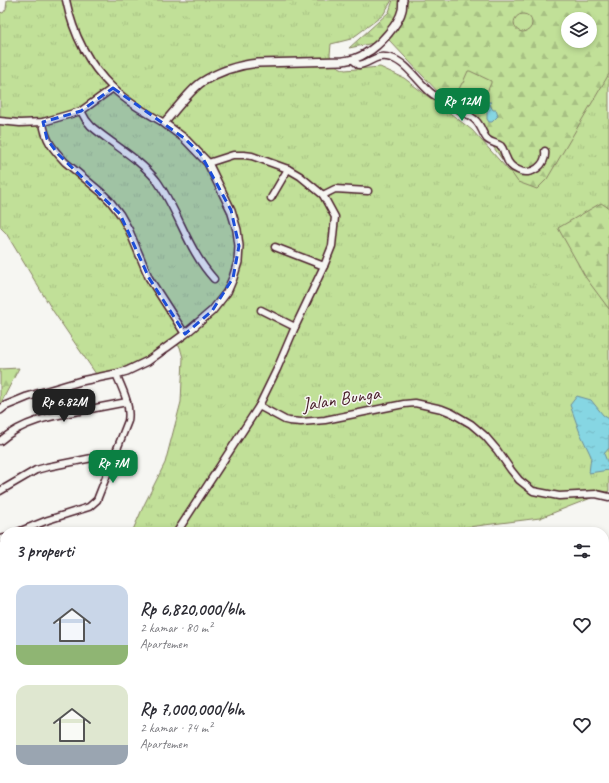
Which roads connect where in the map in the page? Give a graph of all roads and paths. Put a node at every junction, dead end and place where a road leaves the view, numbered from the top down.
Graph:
1 (66, 0) edge
2 (403, 0) edge
3 (354, 60) junction
4 (113, 88) junction
5 (81, 111) junction
6 (0, 121) edge
7 (43, 122) junction
8 (164, 123) junction
9 (545, 151) dead end
10 (208, 163) junction
11 (288, 169) junction
12 (368, 191) dead end
13 (323, 195) junction
14 (271, 198) dead end
15 (275, 247) dead end
16 (324, 266) junction
17 (214, 279) dead end
18 (261, 310) dead end
19 (295, 327) junction
20 (185, 334) junction
21 (116, 374) junction
22 (126, 402) junction
23 (259, 406) junction
24 (0, 410) edge
25 (0, 441) edge
26 (111, 466) junction
27 (0, 491) edge
28 (609, 497) edge
29 (30, 527) edge
30 (180, 527) edge

1 - 4 street
2 - 3 street
3 - 8 street
3 - 9 street
4 - 5 street
4 - 8 street
5 - 7 street
5 - 17 street
6 - 7 street
7 - 20 street
8 - 10 street
10 - 11 street
10 - 20 street
11 - 13 street
11 - 14 street
12 - 13 street
13 - 16 street
15 - 16 street
16 - 19 street
18 - 19 street
19 - 23 street
20 - 21 street
21 - 22 street
21 - 24 street
22 - 25 street
22 - 26 street
23 - 28 street, Jalan Bunga
23 - 30 street
26 - 27 street
26 - 29 street

